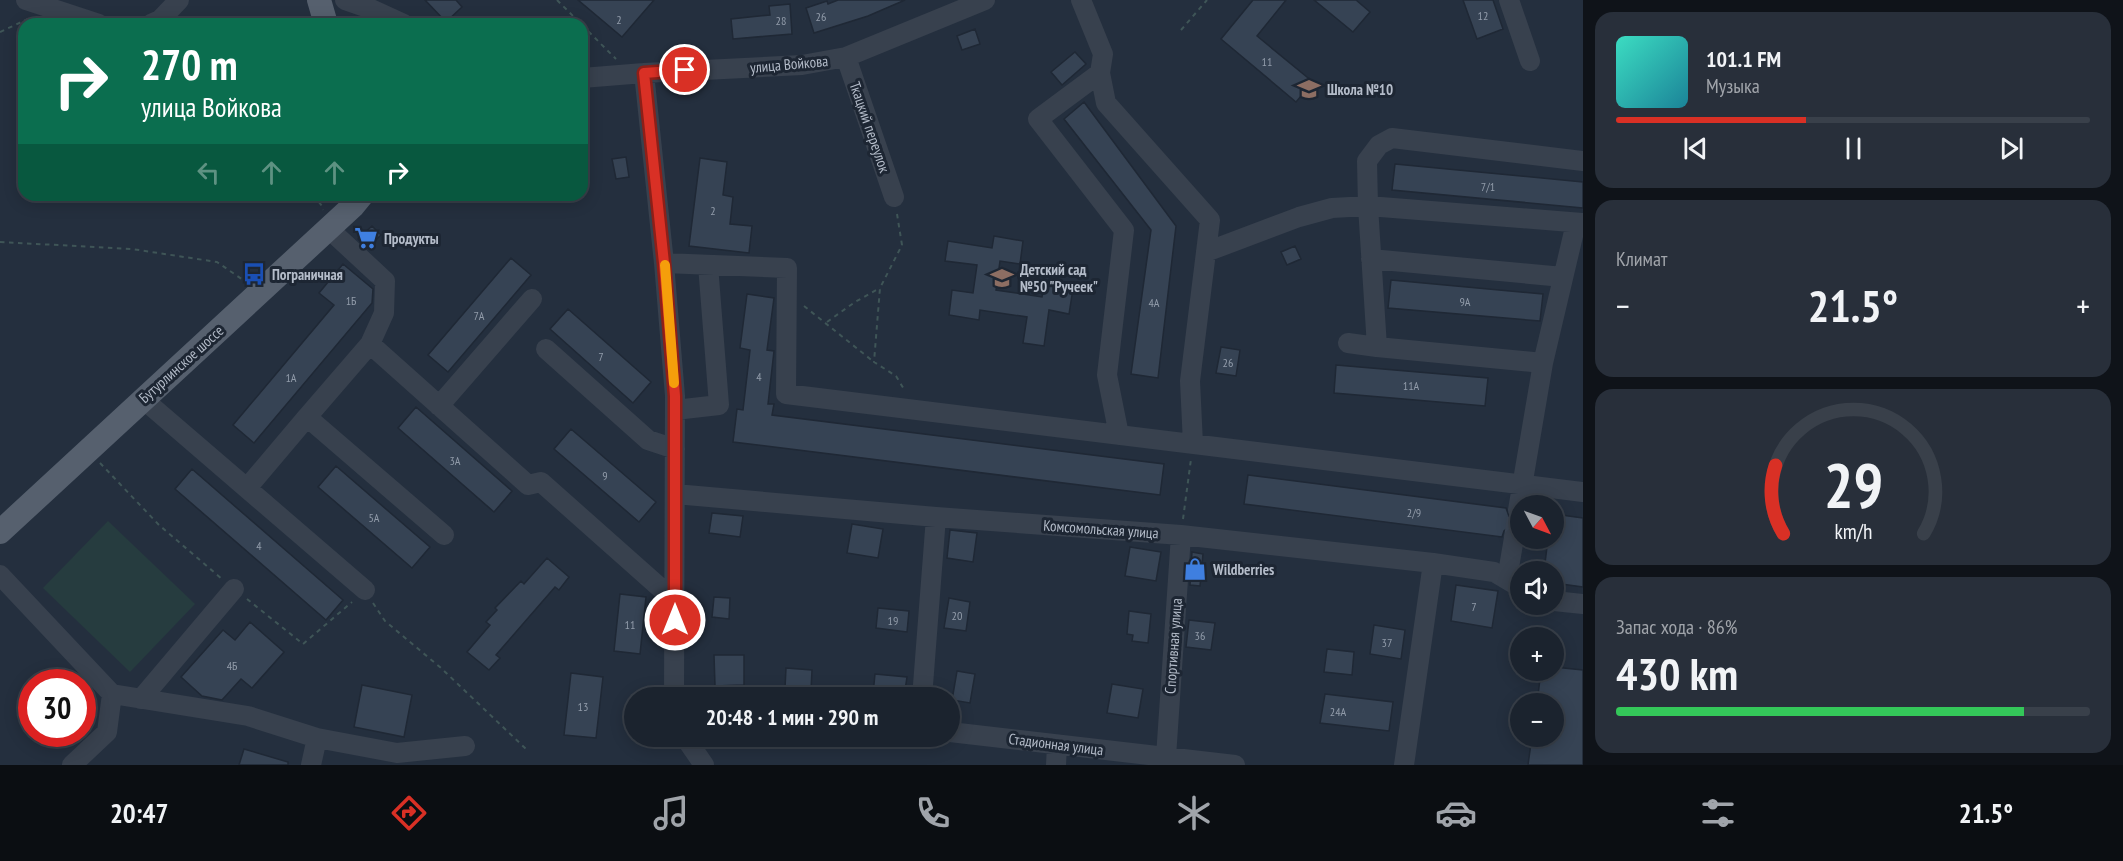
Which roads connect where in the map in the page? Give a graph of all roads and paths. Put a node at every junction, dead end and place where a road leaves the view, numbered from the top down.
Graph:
1 (26, 0) edge
2 (319, 0) edge
3 (345, 0) edge
4 (557, 0) edge
5 (985, 0) edge
6 (1081, 0) edge
7 (1207, 0) edge
8 (1509, 0) edge
9 (177, 1) edge
10 (52, 9) junction
11 (32, 18) edge
12 (80, 18) edge
13 (162, 18) edge
14 (324, 18) edge
15 (392, 18) edge
16 (576, 18) edge
17 (18, 24) edge
18 (588, 29) edge
19 (1181, 30) dead end
20 (0, 32) edge
21 (846, 57) junction
22 (1530, 61) dead end
23 (637, 73) junction
24 (1100, 73) junction
25 (588, 77) edge
26 (1583, 161) edge
27 (894, 197) joint
28 (357, 201) edge
29 (1368, 206) junction
30 (1580, 223) edge
31 (329, 229) junction
32 (0, 242) edge
33 (1206, 252) junction
34 (1371, 259) junction
35 (664, 263) junction
36 (708, 265) junction
37 (1563, 277) junction
38 (880, 288) junction
39 (260, 292) junction
40 (787, 295) junction
41 (532, 299) dead end
42 (826, 323) junction
43 (1348, 343) dead end
44 (370, 344) junction
45 (1377, 347) junction
46 (546, 349) dead end
47 (874, 362) junction
48 (1543, 363) junction
49 (143, 399) junction
50 (439, 406) junction
51 (675, 410) junction
52 (915, 410) junction
53 (307, 417) junction
54 (1119, 435) junction
55 (1193, 444) junction
56 (88, 449) junction
57 (675, 449) junction
58 (1521, 484) junction
59 (247, 488) junction
60 (1583, 492) edge
61 (675, 494) junction
62 (1520, 495) edge
63 (936, 517) junction
64 (0, 532) edge
65 (444, 535) dead end
66 (1180, 535) junction
67 (1433, 563) junction
68 (0, 575) edge
69 (1510, 581) edge
70 (234, 589) junction
71 (366, 590) junction
72 (675, 601) junction
73 (1564, 602) edge
74 (1583, 604) edge
75 (674, 687) edge
76 (923, 687) edge
77 (112, 694) junction
78 (141, 699) junction
79 (960, 733) edge
80 (317, 738) junction
81 (1057, 745) junction
82 (465, 746) dead end
83 (692, 747) edge
84 (526, 749) dead end
85 (1166, 757) junction
86 (418, 758) edge
87 (72, 765) edge
88 (311, 765) edge
89 (704, 765) edge
90 (1056, 765) edge
91 (1232, 765) edge
92 (1404, 765) edge

1 - 10 street
2 - 14 main road
3 - 15 street
4 - 16 path
5 - 21 street, улица Войкова
6 - 24 street
7 - 19 path
8 - 22 street
9 - 13 street
10 - 11 path
10 - 12 street
17 - 20 path
18 - 23 path
21 - 23 street, улица Войкова
21 - 27 street, Ткацкий переулок
23 - 25 street, улица Войкова
23 - 35 street
24 - 33 street
24 - 54 street
26 - 29 street
27 - 38 path
28 - 31 main road, Бутурлинское шоссе
29 - 30 street
29 - 33 street
29 - 34 street
30 - 37 street
31 - 39 main road, Бутурлинское шоссе
31 - 44 street
32 - 39 path
33 - 55 street
34 - 37 street
34 - 45 street
35 - 36 street
35 - 51 street
36 - 40 street
36 - 51 street
37 - 48 street
38 - 42 path
38 - 47 path
39 - 49 main road, Бутурлинское шоссе
40 - 42 path
40 - 52 street
41 - 50 street
42 - 47 path
43 - 45 street
44 - 50 street
44 - 53 street
45 - 48 street
46 - 57 street
47 - 52 path
48 - 58 street
49 - 56 main road, Бутурлинское шоссе
49 - 59 street
50 - 72 street
51 - 57 street
52 - 54 street
53 - 59 street
53 - 65 street
54 - 55 street
55 - 58 street
55 - 66 path
56 - 64 main road, Бутурлинское шоссе
56 - 70 path
57 - 61 street
58 - 60 street
58 - 62 street
59 - 71 street
61 - 63 street, Комсомольская улица
61 - 72 street
63 - 66 street, Комсомольская улица
63 - 76 street
66 - 67 street, Комсомольская улица
66 - 85 street, Спортивная улица
67 - 69 street, Комсомольская улица
67 - 92 street
68 - 77 street
70 - 71 path
70 - 78 street
71 - 84 path
72 - 75 street
73 - 74 street
77 - 78 street
77 - 87 street
78 - 80 street
79 - 81 street, Стадионная улица
80 - 86 street
80 - 88 street
81 - 85 street, Стадионная улица
81 - 90 street
82 - 86 street
83 - 89 street
85 - 91 street, Стадионная улица

